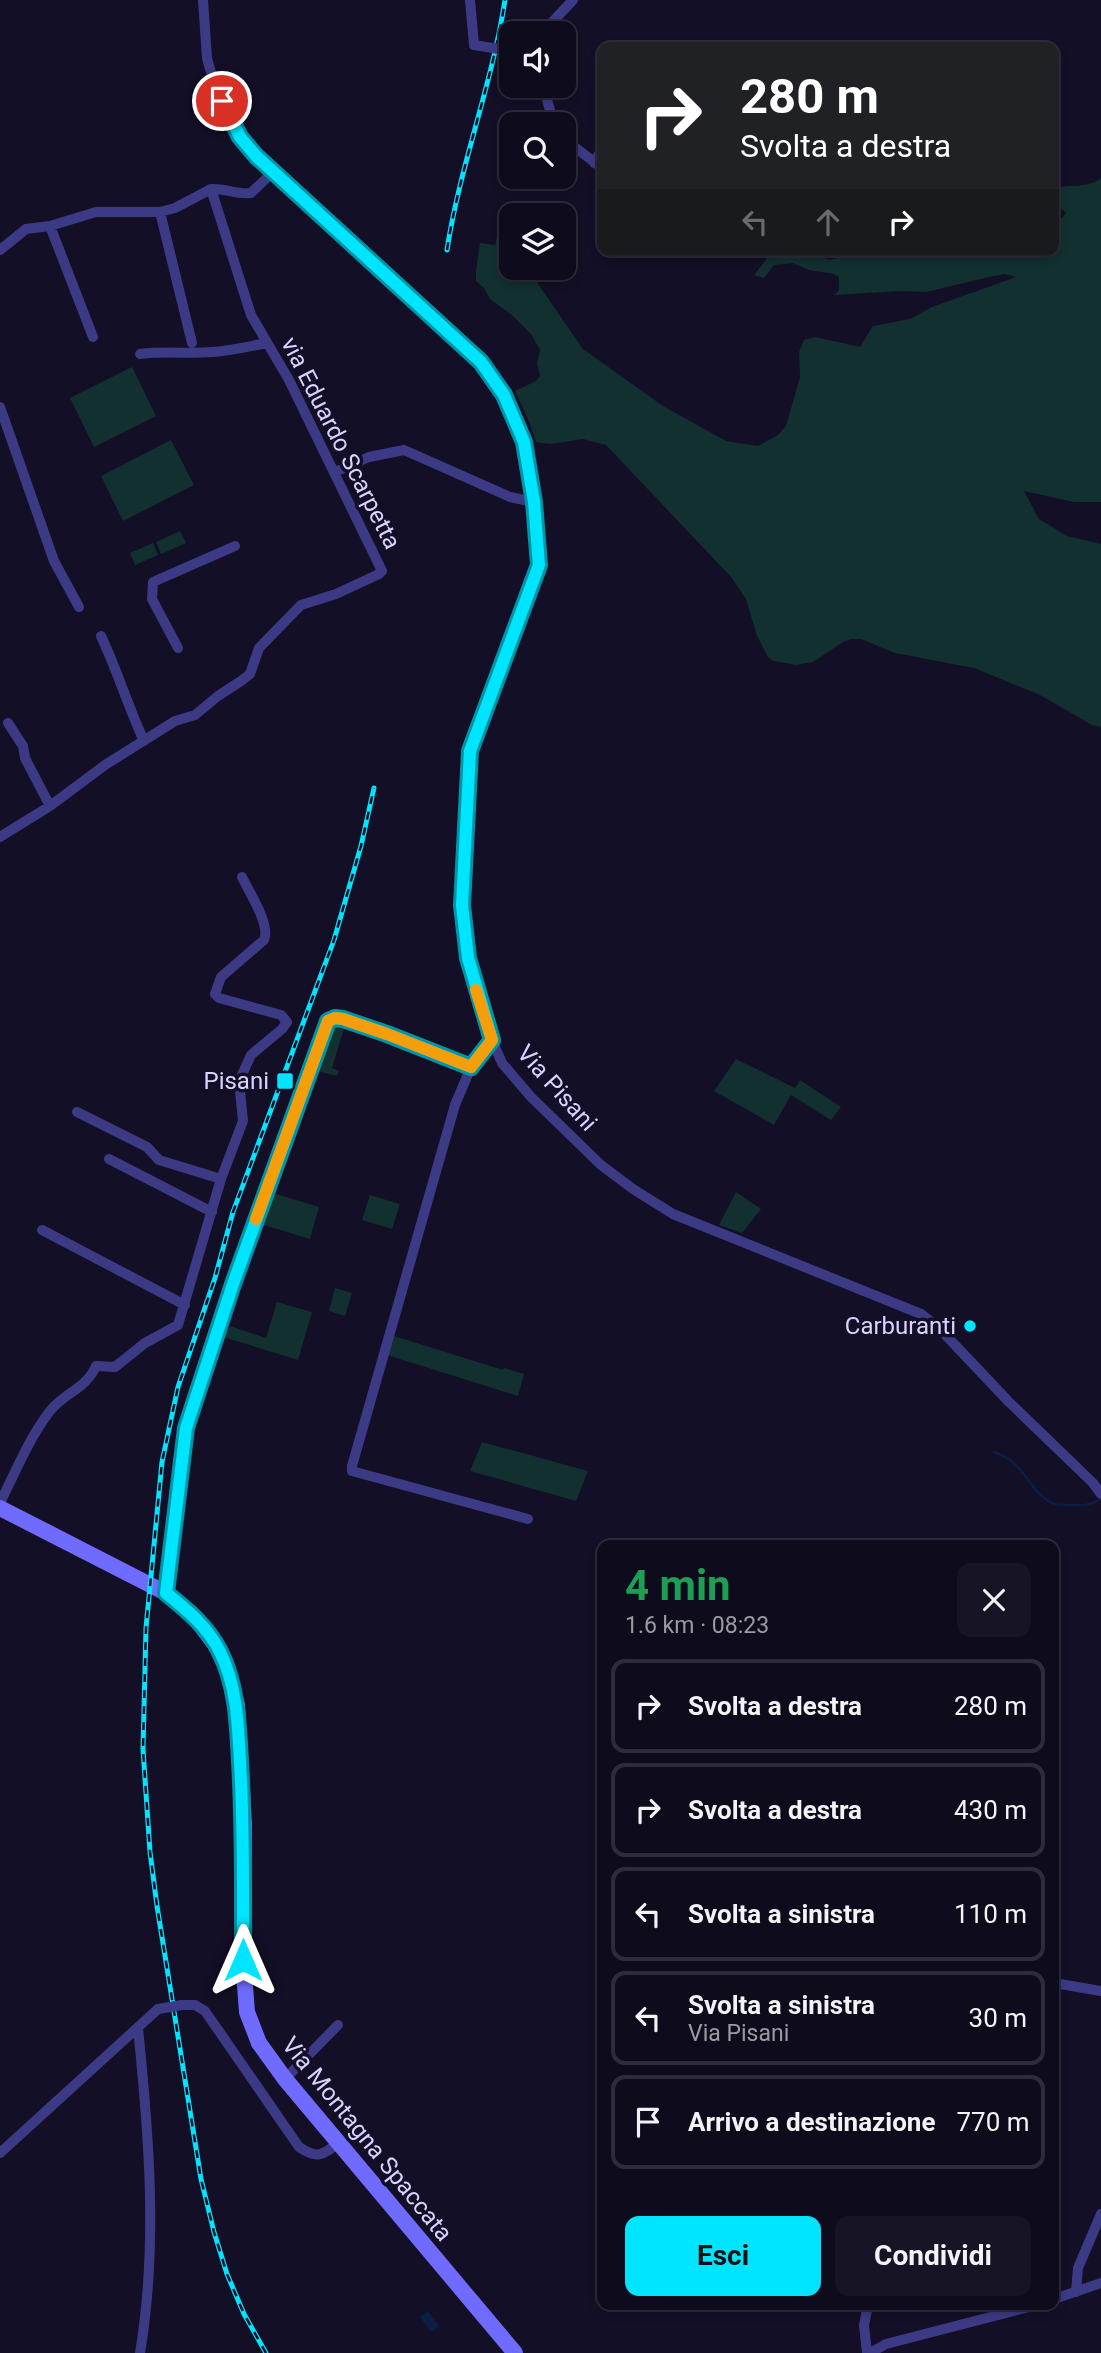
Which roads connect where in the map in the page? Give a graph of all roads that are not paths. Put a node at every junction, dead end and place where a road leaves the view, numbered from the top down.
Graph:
1 (203, 0) edge
2 (470, 0) edge
3 (573, 0) edge
4 (553, 21) edge
5 (499, 49) edge
6 (576, 148) edge
7 (597, 164) edge
8 (272, 173) junction
9 (211, 189) junction
10 (160, 212) junction
11 (50, 226) junction
12 (0, 250) edge
13 (93, 337) dead end
14 (191, 343) dead end
15 (266, 343) junction
16 (140, 354) dead end
17 (1, 413) edge
18 (335, 472) junction
19 (534, 502) junction
20 (235, 546) dead end
21 (79, 607) dead end
22 (101, 636) dead end
23 (177, 648) dead end
24 (8, 723) dead end
25 (144, 741) junction
26 (50, 806) junction
27 (0, 837) edge
28 (242, 877) dead end
29 (492, 1040) junction
30 (471, 1067) junction
31 (77, 1112) dead end
32 (109, 1159) dead end
33 (221, 1179) junction
34 (212, 1212) junction
35 (42, 1230) dead end
36 (185, 1305) junction
37 (1100, 1492) edge
38 (0, 1506) edge
39 (528, 1519) dead end
40 (166, 1593) junction
41 (1059, 1984) edge
42 (1101, 1991) edge
43 (338, 2025) dead end
44 (138, 2028) junction
45 (285, 2079) junction
46 (338, 2143) junction
47 (0, 2153) edge
48 (1101, 2214) edge
49 (1101, 2283) edge
50 (1076, 2292) junction
51 (1059, 2297) edge
52 (867, 2310) edge
53 (1018, 2310) edge
54 (140, 2353) edge
55 (515, 2353) edge
56 (869, 2353) edge

1 - 8 street, Via Pisani
2 - 5 street, bridge
3 - 4 street
6 - 7 street
8 - 9 street
8 - 19 street, Via Pisani
9 - 10 street
9 - 15 street, via Eduardo Scarpetta
10 - 11 street
10 - 14 street
11 - 12 street
11 - 13 street
15 - 16 street
15 - 18 street, via Eduardo Scarpetta
17 - 21 street
18 - 19 street
18 - 25 street, via Eduardo Scarpetta
19 - 29 street, Via Pisani
20 - 23 street
22 - 25 street
24 - 26 street
25 - 26 street, via Eduardo Scarpetta
26 - 27 street, via Eduardo Scarpetta
28 - 33 street
29 - 30 street
29 - 37 street, Via Pisani
30 - 39 street
30 - 40 street
31 - 33 street
32 - 34 street
33 - 34 street
34 - 36 street
35 - 36 street
36 - 38 street
38 - 40 main road, Via Montagna Spaccata
40 - 45 main road, Via Montagna Spaccata
41 - 42 street
43 - 45 street
44 - 46 street, bridge
44 - 47 street
44 - 54 street
45 - 46 main road, Via Montagna Spaccata
46 - 55 main road, Via Montagna Spaccata
48 - 50 street
49 - 50 street
50 - 51 street
52 - 56 street
53 - 56 street

